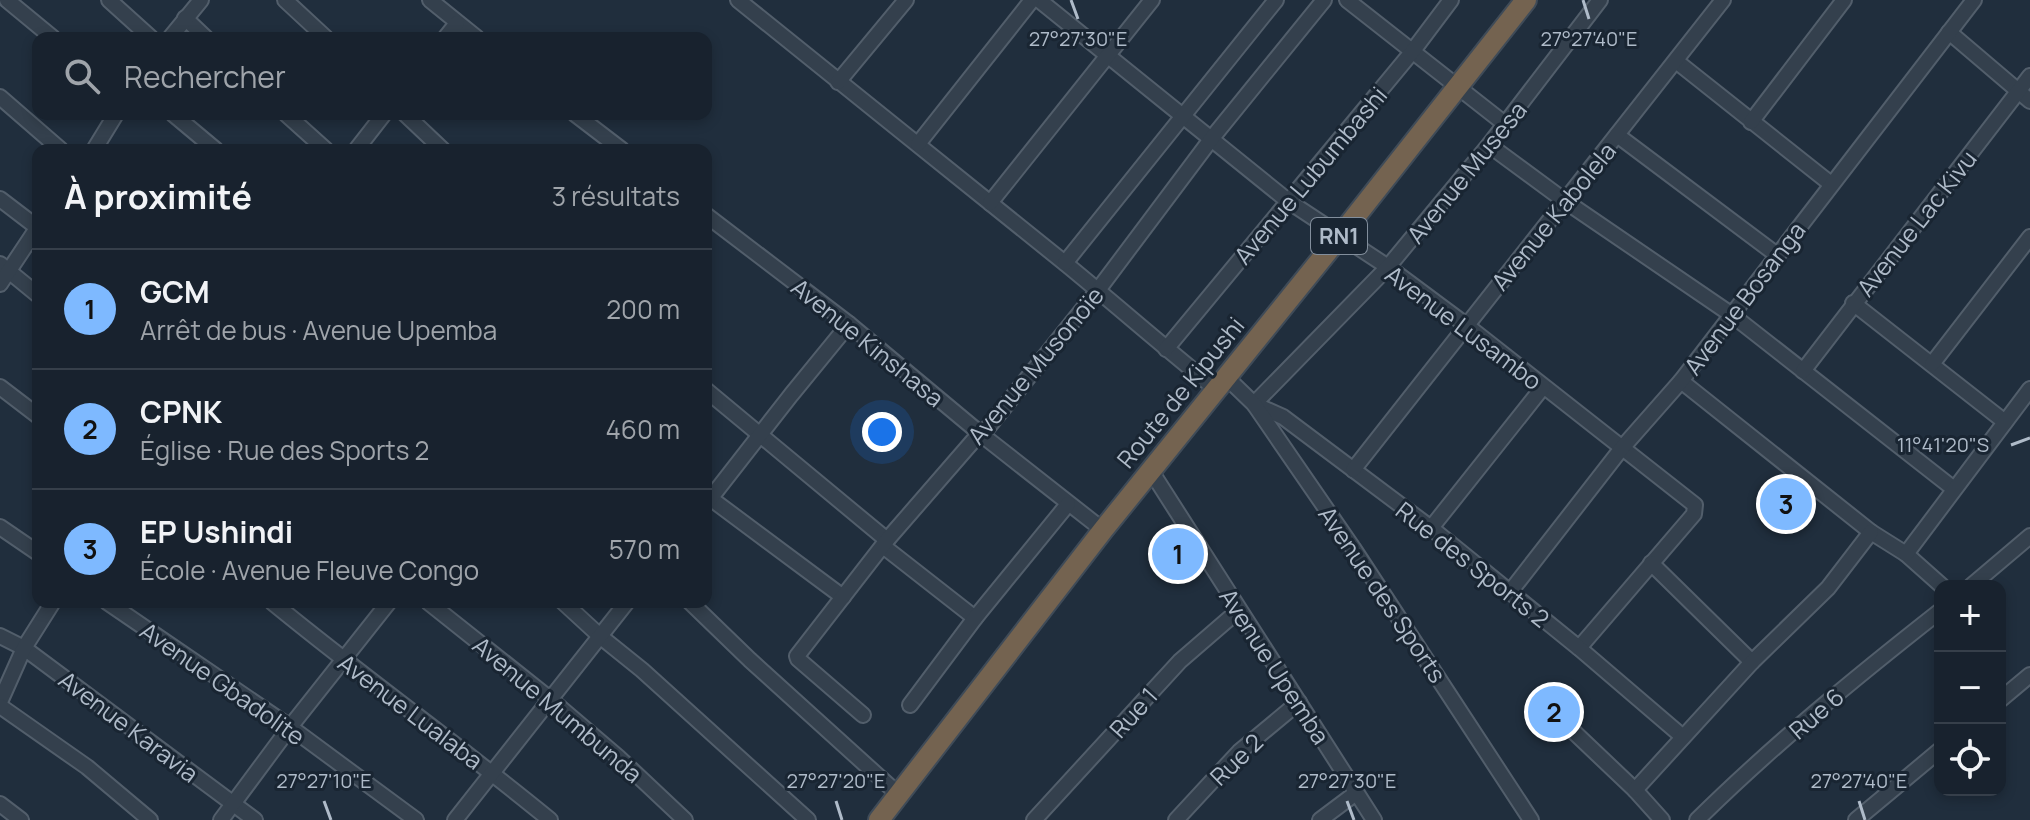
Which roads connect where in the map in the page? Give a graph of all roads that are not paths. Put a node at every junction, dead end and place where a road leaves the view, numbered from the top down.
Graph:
1 (7, 0) edge
2 (109, 0) edge
3 (201, 0) edge
4 (285, 0) edge
5 (430, 0) edge
6 (738, 0) edge
7 (906, 0) edge
8 (1032, 0) edge
9 (1039, 0) edge
10 (1152, 0) edge
11 (1276, 0) edge
12 (1324, 0) edge
13 (1347, 0) edge
14 (1451, 0) edge
15 (1526, 0) edge
16 (1600, 0) edge
17 (1723, 0) edge
18 (1844, 0) edge
19 (1974, 0) edge
20 (185, 18) junction
21 (457, 23) junction
22 (46, 32) edge
23 (144, 32) edge
24 (174, 32) edge
25 (200, 32) edge
26 (320, 32) edge
27 (450, 32) edge
28 (469, 32) edge
29 (1949, 32) junction
30 (1412, 52) junction
31 (1108, 56) junction
32 (1676, 61) junction
33 (2030, 76) edge
34 (838, 82) junction
35 (1458, 87) junction
36 (2024, 96) edge
37 (0, 97) edge
38 (1184, 116) junction
39 (112, 120) edge
40 (180, 120) edge
41 (293, 120) edge
42 (379, 120) edge
43 (411, 120) edge
44 (583, 120) edge
45 (1751, 122) junction
46 (1505, 124) junction
47 (1617, 135) junction
48 (1212, 138) junction
49 (54, 144) edge
50 (98, 144) edge
51 (209, 144) edge
52 (319, 144) edge
53 (361, 144) edge
54 (437, 144) edge
55 (614, 144) edge
56 (918, 144) junction
57 (1489, 145) junction
58 (1831, 184) junction
59 (0, 199) edge
60 (1288, 201) junction
61 (1565, 201) junction
62 (990, 203) junction
63 (712, 221) edge
64 (32, 223) edge
65 (32, 234) edge
66 (1340, 236) junction
67 (2030, 237) edge
68 (1777, 255) junction
69 (1065, 263) junction
70 (4, 267) edge
71 (1388, 267) junction
72 (0, 284) edge
73 (32, 290) edge
74 (1098, 290) junction
75 (1853, 303) junction
76 (1732, 315) junction
77 (849, 324) junction
78 (1466, 325) junction
79 (1166, 349) junction
80 (1932, 364) junction
81 (1803, 371) junction
82 (1681, 381) junction
83 (1221, 383) junction
84 (0, 387) edge
85 (1543, 387) junction
86 (2030, 389) edge
87 (712, 395) edge
88 (1254, 404) junction
89 (32, 411) edge
90 (2005, 422) junction
91 (759, 435) junction
92 (982, 435) junction
93 (1622, 448) junction
94 (1353, 470) junction
95 (1151, 471) junction
96 (1954, 489) junction
97 (712, 493) edge
98 (712, 503) edge
99 (1068, 504) junction
100 (0, 527) edge
101 (1431, 528) junction
102 (1103, 530) junction
103 (1871, 532) junction
104 (2030, 536) edge
105 (885, 543) junction
106 (32, 549) edge
107 (1906, 554) junction
108 (1651, 563) junction
109 (1935, 580) edge
110 (1978, 580) edge
111 (1510, 592) junction
112 (843, 597) junction
113 (49, 608) edge
114 (116, 608) edge
115 (279, 608) edge
116 (384, 608) edge
117 (436, 608) edge
118 (570, 608) edge
119 (623, 608) edge
120 (696, 608) edge
121 (1239, 610) junction
122 (1934, 616) edge
123 (975, 618) junction
124 (0, 636) edge
125 (601, 637) junction
126 (24, 648) junction
127 (1579, 648) junction
128 (344, 661) junction
129 (1752, 662) junction
130 (2030, 675) edge
131 (2006, 695) edge
132 (550, 699) junction
133 (1299, 702) junction
134 (0, 704) edge
135 (910, 705) dead end
136 (1554, 713) dead end
137 (863, 715) dead end
138 (290, 727) junction
139 (1683, 737) junction
140 (1934, 755) edge
141 (493, 773) junction
142 (1635, 790) junction
143 (1356, 793) junction
144 (898, 794) junction
145 (0, 804) edge
146 (233, 804) junction
147 (21, 820) edge
148 (150, 820) edge
149 (221, 820) edge
150 (255, 820) edge
151 (416, 820) edge
152 (455, 820) edge
153 (550, 820) edge
154 (685, 820) edge
155 (808, 820) edge
156 (879, 820) edge
157 (1034, 820) edge
158 (1176, 820) edge
159 (1320, 820) edge
160 (1374, 820) edge
161 (1531, 820) edge
162 (1662, 820) edge
163 (1697, 820) edge
164 (1856, 820) edge

1 - 22 street
2 - 23 street
3 - 20 street
4 - 26 street
5 - 21 street
6 - 34 street, Avenue des Sports
7 - 34 street
8 - 56 street
9 - 31 street, Avenue Lusambo
10 - 31 street
11 - 38 street, Avenue Musonoïe
12 - 48 street, Avenue Musonoïe
13 - 30 street
14 - 30 street, Avenue Lubumbashi
15 - 35 highway, Route de Kipushi / RN1
16 - 46 street, Avenue Musesa
17 - 32 street, Avenue Kabolela
18 - 45 street
19 - 29 street, Avenue Bosanga
20 - 24 street
20 - 25 street
21 - 27 street
21 - 28 street
29 - 36 street
29 - 58 street, Avenue Bosanga
30 - 35 street
30 - 60 street, Avenue Lubumbashi
31 - 38 street, Avenue Lusambo
31 - 62 street
32 - 45 street
32 - 47 street, Avenue Kabolela
33 - 36 street, Avenue Lac Kivu
34 - 56 street, Avenue des Sports
35 - 46 street
35 - 66 highway, Route de Kipushi / RN1
36 - 75 street, Avenue Lac Kivu
37 - 49 street
38 - 48 street, Avenue Lusambo
38 - 69 street, Avenue Musonoïe
39 - 50 street
40 - 51 street
41 - 52 street
42 - 53 street
43 - 54 street
44 - 55 street
45 - 58 street
46 - 57 street, Avenue Musesa
47 - 61 street, Avenue Kabolela
47 - 68 street
48 - 60 street, Avenue Lusambo
48 - 74 street, Avenue Musonoïe
56 - 62 street, Avenue des Sports
57 - 61 street
57 - 71 street, Avenue Musesa
58 - 68 street, Avenue Bosanga
59 - 64 street
60 - 66 street, Avenue Lusambo
60 - 79 street, Avenue Lubumbashi
61 - 76 street
61 - 78 street, Avenue Kabolela
62 - 69 street, Avenue des Sports
63 - 77 street, Avenue Kinshasa
65 - 70 street
66 - 71 street, Avenue Lusambo
66 - 83 highway, Route de Kipushi / RN1
67 - 80 street
68 - 76 street, Avenue Bosanga
69 - 74 street, Avenue des Sports
70 - 72 street
70 - 73 street
71 - 78 street, Avenue Lusambo
71 - 88 street, Avenue Musesa
74 - 79 street, Avenue des Sports
74 - 92 street, Avenue Musonoïe
75 - 80 street
75 - 81 street, Avenue Lac Kivu
76 - 81 street
76 - 82 street, Avenue Bosanga
77 - 91 street
77 - 92 street, Avenue Kinshasa
78 - 85 street, Avenue Lusambo
78 - 94 street, Avenue Kabolela
79 - 83 street, Avenue des Sports
80 - 90 street
81 - 96 street
82 - 93 street, Avenue Bosanga
82 - 103 street
83 - 88 street, Avenue des Sports
83 - 95 highway, Route de Kipushi / RN1
84 - 89 street
85 - 93 street, Avenue Lusambo
85 - 101 street
86 - 90 street
87 - 91 street
88 - 94 street, Rue des Sports 2
88 - 161 street, Avenue des Sports
90 - 96 street
91 - 97 street
91 - 105 street
92 - 99 street, Avenue Kinshasa
92 - 105 street, Avenue Musonoïe
93 - 108 street, Avenue Lusambo
93 - 111 street, Avenue Bosanga
94 - 101 street, Rue des Sports 2
95 - 102 highway, Route de Kipushi / RN1
95 - 121 street, Avenue Upemba
96 - 107 street
98 - 112 street
99 - 102 street, Avenue Kinshasa
99 - 123 street
100 - 106 street
101 - 111 street, Rue des Sports 2
102 - 144 highway, Route de Kipushi / RN1
103 - 107 street
103 - 129 street
104 - 110 street
105 - 112 street, Avenue Musonoïe
105 - 123 street
107 - 109 street
108 - 127 street
108 - 129 street
111 - 127 street, Rue des Sports 2
112 - 137 street, Avenue Musonoïe
113 - 126 street
114 - 138 street, Avenue Gbadolite
115 - 128 street, Avenue Lualaba
116 - 128 street
117 - 132 street, Avenue Mumbunda
118 - 125 street
119 - 125 street
120 - 144 street
121 - 133 street, Avenue Upemba
121 - 157 street, Rue 1
122 - 163 street, Rue 6
123 - 135 street
124 - 126 street, Avenue Karavia
125 - 132 street
125 - 155 street
126 - 134 street
126 - 146 street, Avenue Karavia
127 - 139 street, Rue des Sports 2
128 - 138 street
128 - 141 street, Avenue Lualaba
129 - 139 street
130 - 131 street
132 - 141 street
132 - 154 street, Avenue Mumbunda
133 - 143 street, Avenue Upemba
133 - 158 street, Rue 2
134 - 148 street
136 - 142 street
138 - 146 street
138 - 151 street, Avenue Gbadolite
139 - 142 street
140 - 164 street
141 - 152 street
141 - 153 street, Avenue Lualaba
142 - 162 street
143 - 159 street
143 - 160 street, Avenue Upemba
144 - 156 highway, Route de Kipushi / RN1
145 - 147 street
146 - 149 street
146 - 150 street, Avenue Karavia

